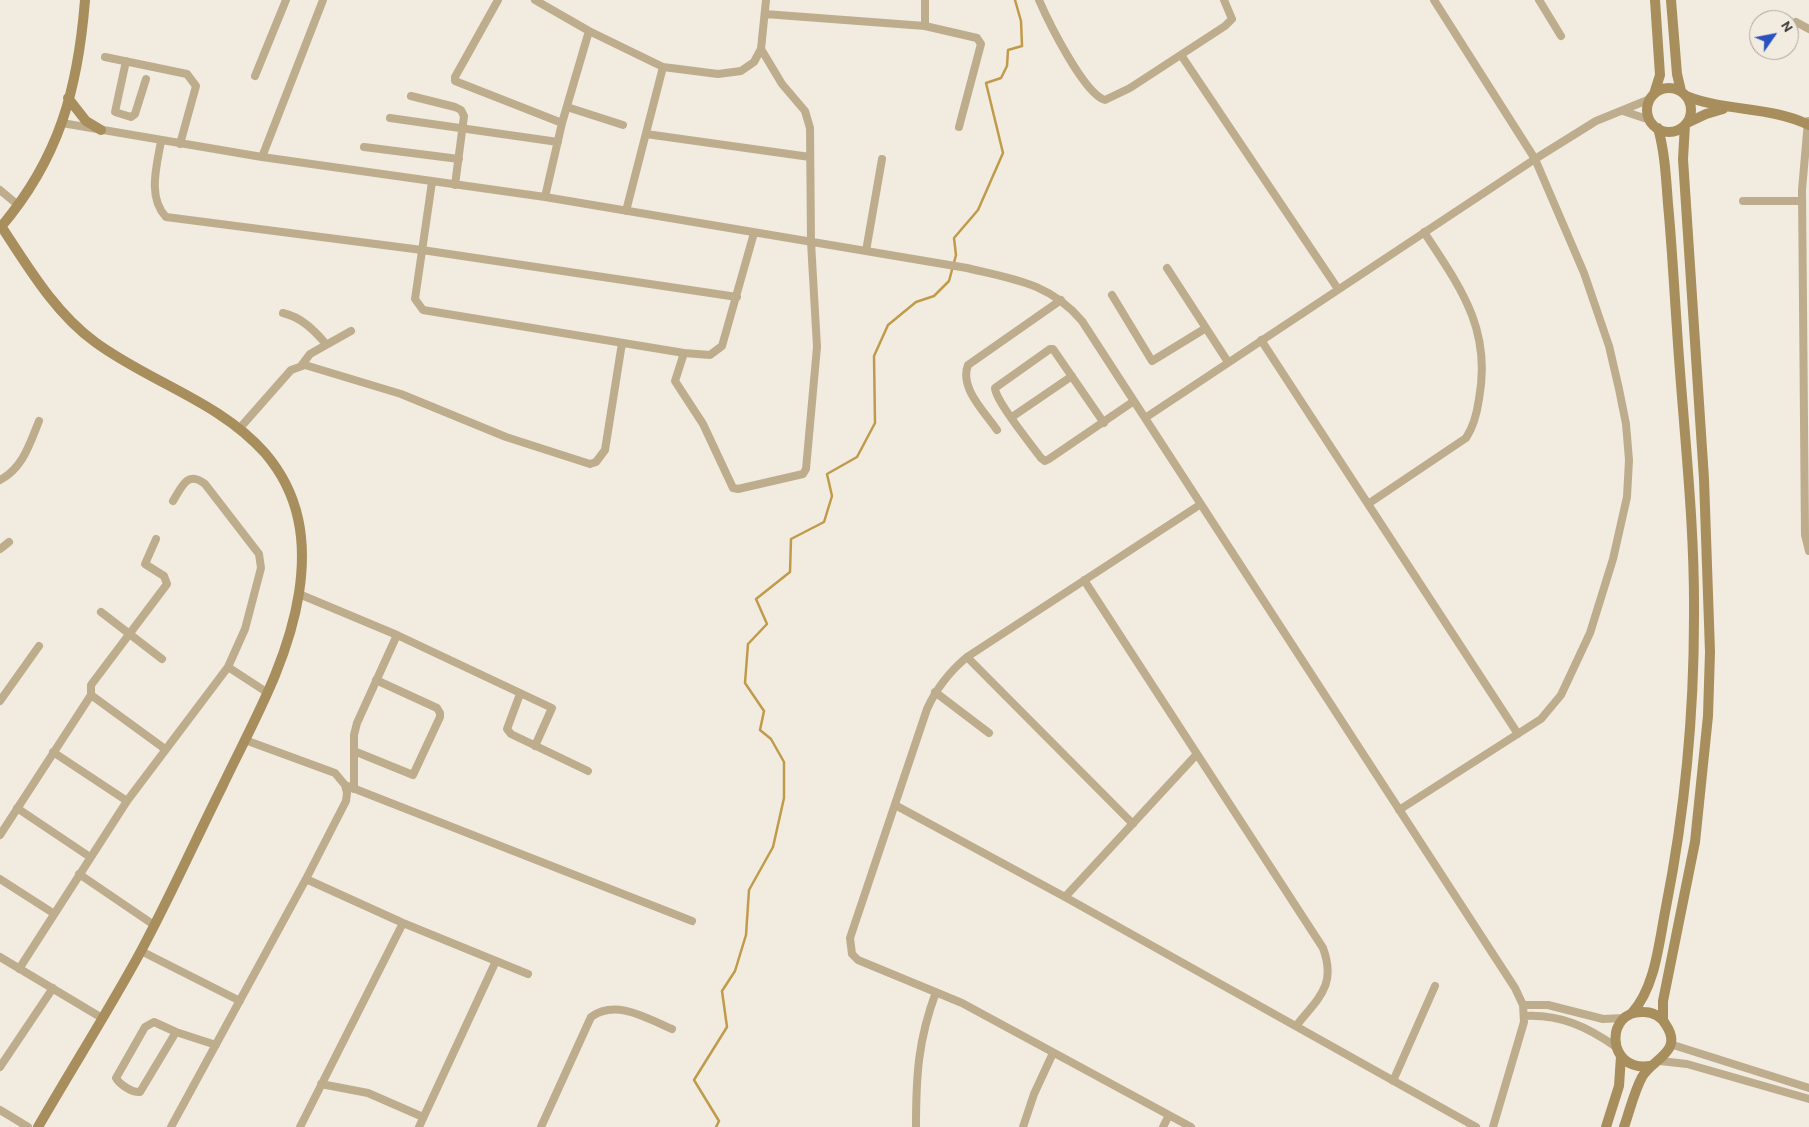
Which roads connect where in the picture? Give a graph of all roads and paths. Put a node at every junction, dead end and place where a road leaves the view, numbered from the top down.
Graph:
1 (85, 0) edge
2 (286, 0) edge
3 (323, 0) edge
4 (498, 0) edge
5 (535, 0) edge
6 (766, 0) edge
7 (925, 0) edge
8 (1039, 0) edge
9 (1224, 0) edge
10 (1434, 0) edge
11 (1538, 0) edge
12 (1655, 0) edge
13 (1671, 0) edge
14 (765, 14) junction
15 (925, 26) junction
16 (589, 31) junction
17 (1561, 36) dead end
18 (761, 50) junction
19 (1181, 54) junction
20 (105, 57) dead end
21 (126, 61) junction
22 (663, 67) junction
23 (255, 76) dead end
24 (146, 79) dead end
25 (1684, 94) junction
26 (411, 96) dead end
27 (1652, 96) junction
28 (68, 98) junction
29 (567, 107) junction
30 (1732, 108) junction
31 (1623, 111) junction
32 (390, 118) dead end
33 (1650, 120) junction
34 (562, 122) junction
35 (62, 123) junction
36 (1808, 123) edge
37 (1686, 124) junction
38 (623, 125) dead end
39 (959, 127) dead end
40 (462, 128) junction
41 (1658, 128) junction
42 (101, 130) junction
43 (646, 134) junction
44 (161, 141) junction
45 (558, 142) junction
46 (180, 144) junction
47 (364, 148) dead end
48 (810, 156) junction
49 (262, 157) junction
50 (458, 159) junction
51 (1535, 159) junction
52 (882, 160) dead end
53 (432, 182) junction
54 (455, 185) junction
55 (0, 190) edge
56 (1805, 192) edge
57 (545, 197) junction
58 (1743, 200) dead end
59 (1802, 201) junction
60 (18, 205) junction
61 (626, 211) junction
62 (1, 227) edge
63 (1424, 232) junction
64 (754, 233) junction
65 (811, 242) junction
66 (422, 250) junction
67 (866, 251) junction
68 (1167, 268) dead end
69 (1338, 289) junction
70 (1112, 295) dead end
71 (737, 297) junction
72 (1061, 300) junction
73 (283, 312) dead end
74 (1206, 328) junction
75 (351, 331) dead end
76 (1262, 340) junction
77 (622, 343) junction
78 (326, 344) junction
79 (684, 353) junction
80 (1228, 362) junction
81 (300, 366) junction
82 (1072, 376) junction
83 (1134, 401) junction
84 (1012, 417) junction
85 (1145, 418) junction
86 (39, 421) dead end
87 (1104, 423) junction
88 (239, 428) junction
89 (997, 430) dead end
90 (0, 480) edge
91 (173, 500) dead end
92 (1201, 504) junction
93 (1368, 504) junction
94 (156, 539) dead end
95 (9, 542) dead end
96 (0, 549) edge
97 (1809, 551) edge
98 (1084, 580) junction
99 (299, 594) junction
100 (101, 612) dead end
101 (129, 635) junction
102 (397, 635) junction
103 (39, 646) dead end
104 (967, 657) junction
105 (162, 659) dead end
106 (228, 667) junction
107 (376, 680) junction
108 (935, 692) junction
109 (268, 694) junction
110 (520, 694) junction
111 (91, 695) junction
112 (0, 701) edge
113 (989, 733) dead end
114 (1518, 734) junction
115 (245, 740) junction
116 (535, 746) junction
117 (165, 749) junction
118 (354, 750) junction
119 (53, 752) junction
120 (1197, 754) junction
121 (588, 771) dead end
122 (345, 785) junction
123 (354, 789) junction
124 (127, 800) junction
125 (895, 805) junction
126 (17, 808) junction
127 (1400, 810) junction
128 (1132, 824) junction
129 (0, 835) edge
130 (90, 857) junction
131 (79, 874) junction
132 (0, 879) edge
133 (306, 879) junction
134 (1065, 897) junction
135 (53, 913) junction
136 (692, 921) dead end
137 (403, 923) junction
138 (154, 925) junction
139 (141, 951) junction
140 (0, 958) edge
141 (495, 963) junction
142 (19, 969) junction
143 (528, 974) dead end
144 (1435, 986) dead end
145 (53, 988) junction
146 (936, 992) junction
147 (240, 1000) junction
148 (1522, 1005) junction
149 (1524, 1016) junction
150 (1628, 1016) junction
151 (102, 1018) junction
152 (1663, 1020) junction
153 (1296, 1026) junction
154 (672, 1029) dead end
155 (176, 1032) junction
156 (1670, 1044) junction
157 (216, 1045) junction
158 (1618, 1052) junction
159 (1053, 1053) junction
160 (1660, 1061) junction
161 (1650, 1066) junction
162 (0, 1067) edge
163 (1393, 1081) junction
164 (321, 1084) junction
165 (1809, 1088) edge
166 (1809, 1099) edge
167 (0, 1110) edge
168 (1169, 1115) junction
169 (423, 1117) junction
170 (28, 1127) edge
171 (38, 1127) edge
172 (171, 1127) edge
173 (300, 1127) edge
174 (419, 1127) edge
175 (542, 1127) edge
176 (916, 1127) edge
177 (1024, 1127) edge
178 (1163, 1127) edge
179 (1191, 1127) edge
180 (1476, 1127) edge
181 (1493, 1127) edge
182 (1606, 1127) edge
183 (1624, 1127) edge

1 - 28 main road
2 - 23 street
3 - 49 street
4 - 34 street
5 - 16 street
6 - 14 street
7 - 15 street
8 - 19 street
9 - 19 street
10 - 51 street
11 - 17 street
12 - 27 main road
13 - 25 main road
14 - 15 street
14 - 18 street
15 - 39 street
16 - 22 street
16 - 29 street
18 - 22 street
18 - 48 street
19 - 69 street
20 - 21 street
21 - 24 street
21 - 46 street
22 - 43 street
25 - 27 main road
25 - 30 main road
25 - 37 main road
26 - 40 street
27 - 31 street
27 - 33 main road
28 - 35 main road
28 - 42 main road
29 - 34 street
29 - 38 street
30 - 36 main road
30 - 37 main road
31 - 33 street
31 - 51 street
32 - 40 street
33 - 41 main road
34 - 45 street
35 - 42 street
35 - 60 main road
36 - 56 street
37 - 41 main road
37 - 152 main road
40 - 45 street
40 - 50 street
41 - 150 main road
42 - 44 street
43 - 48 street
43 - 61 street
44 - 46 street
44 - 66 street
45 - 57 street
46 - 49 street
47 - 50 street
48 - 65 street
49 - 53 street
50 - 54 street
51 - 63 street
51 - 114 street
52 - 67 street
53 - 54 street
53 - 66 street
54 - 57 street
55 - 60 street
56 - 59 street
57 - 61 street
58 - 59 street
59 - 97 street
60 - 62 main road
61 - 64 street
62 - 88 main road
63 - 69 street
63 - 93 street
64 - 65 street
64 - 71 street
65 - 67 street
65 - 79 street
66 - 71 street
66 - 77 street
67 - 72 street
68 - 74 street
69 - 76 street
70 - 74 street
71 - 79 street
72 - 83 street
72 - 89 street
73 - 78 street
74 - 80 street
75 - 78 street
76 - 80 street
76 - 93 street
77 - 79 street
77 - 81 street
78 - 81 street
80 - 85 street
81 - 88 street
82 - 84 street
82 - 84 street
82 - 87 street
83 - 85 street
83 - 87 street
84 - 87 street
85 - 92 street
86 - 90 street
88 - 99 main road
91 - 106 street
92 - 98 street
92 - 127 street
93 - 114 street
94 - 101 street
95 - 96 street
98 - 104 street
98 - 120 street
99 - 102 street
99 - 109 main road
100 - 101 street
101 - 105 street
101 - 111 street
102 - 107 street
102 - 110 street
103 - 112 street
104 - 108 street
104 - 128 street
106 - 109 street
106 - 117 street
107 - 118 street
107 - 118 street
108 - 113 street
108 - 125 street
109 - 115 main road
110 - 116 street
110 - 116 street
111 - 117 street
111 - 119 street
114 - 127 street
115 - 122 street
115 - 138 main road
116 - 121 street
117 - 124 street
118 - 123 street
119 - 124 street
119 - 126 street
120 - 128 street
120 - 153 street
122 - 123 street
122 - 133 street
123 - 136 street
124 - 130 street
125 - 134 street
125 - 146 street
126 - 129 street
126 - 130 street
127 - 148 street
128 - 134 street
130 - 131 street
131 - 135 street
131 - 138 street
132 - 135 street
133 - 137 street
133 - 147 street
134 - 153 street
135 - 142 street
137 - 141 street
137 - 164 street
138 - 139 main road
139 - 147 street
139 - 151 main road
140 - 142 street
141 - 143 street
141 - 169 street
142 - 145 street
144 - 163 street
145 - 151 street
145 - 162 street
146 - 159 street
146 - 176 street
147 - 157 street
148 - 149 street
148 - 150 street
149 - 158 street
149 - 181 street
150 - 152 main road
150 - 158 main road
151 - 171 main road
152 - 156 main road
153 - 163 street
154 - 175 street
155 - 155 street
155 - 157 street
156 - 160 main road
156 - 165 street
157 - 172 street
158 - 161 main road
158 - 182 main road
159 - 168 street
159 - 177 street
160 - 161 main road
160 - 166 street
161 - 183 main road
163 - 180 street
164 - 169 street
164 - 173 street
167 - 170 street
168 - 178 street
168 - 179 street
169 - 174 street

